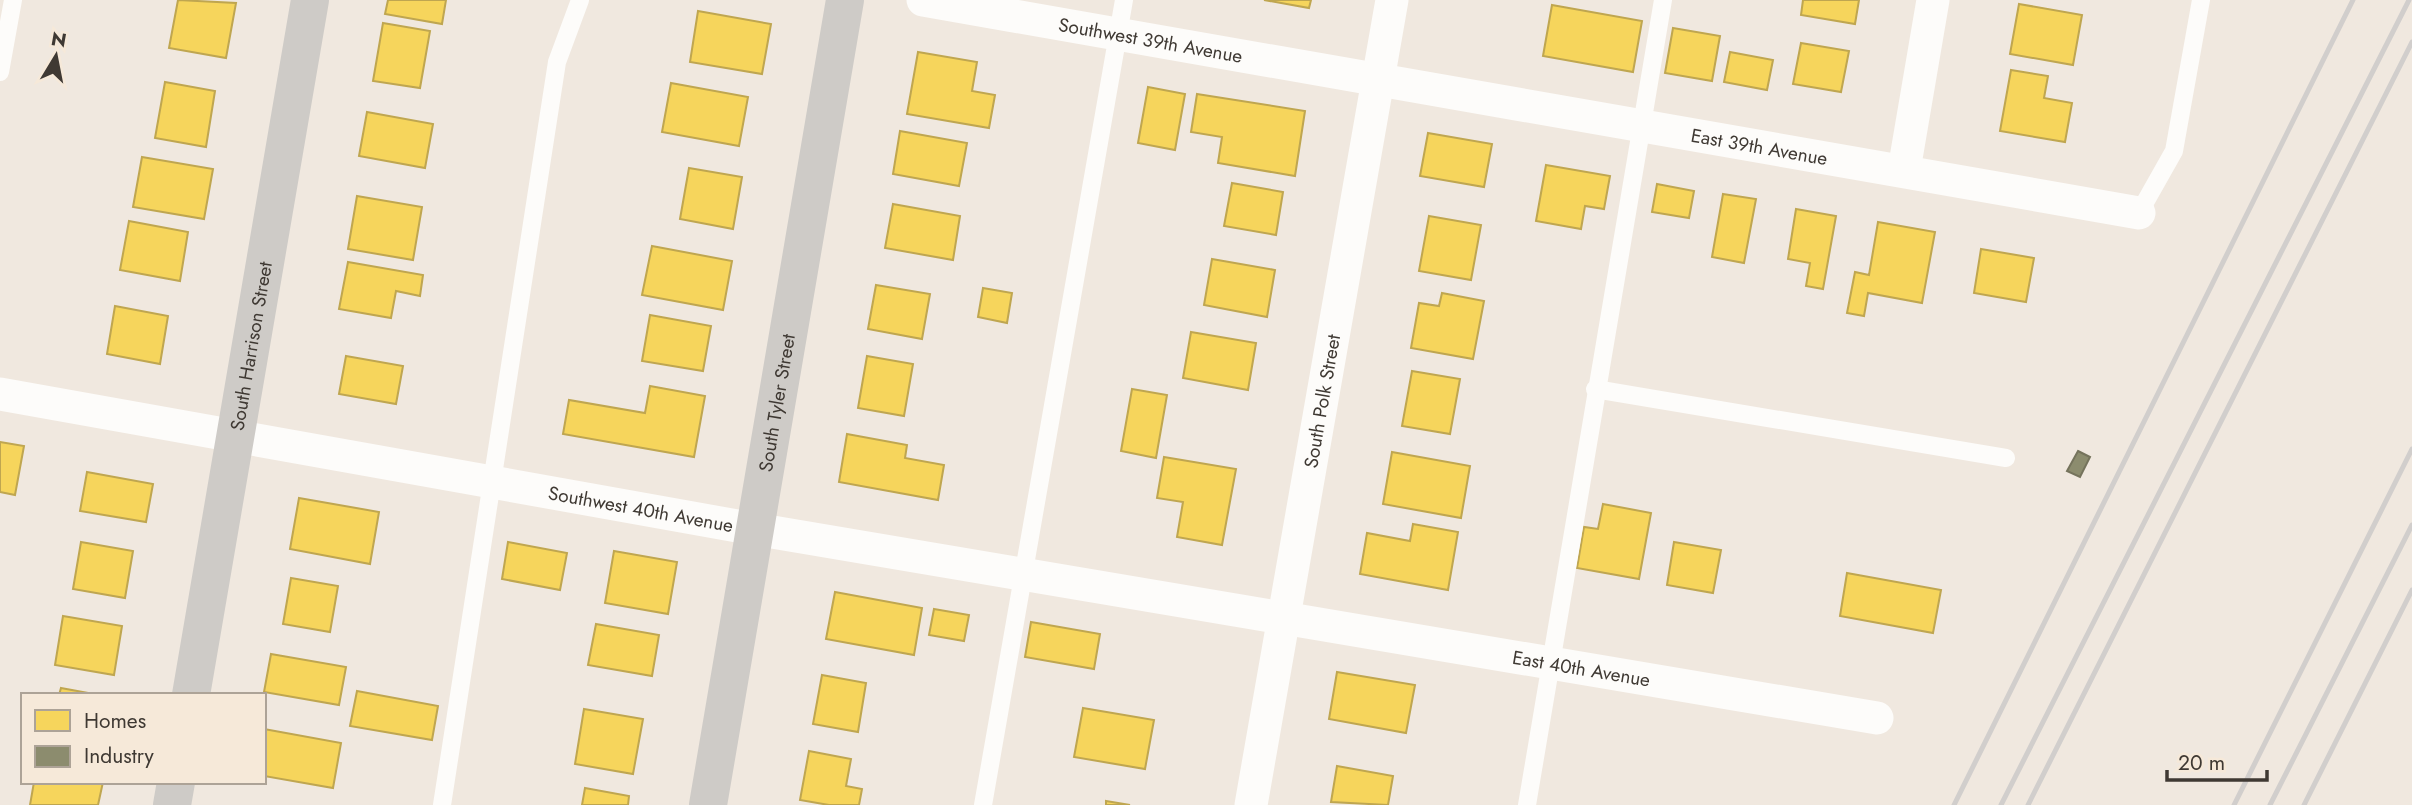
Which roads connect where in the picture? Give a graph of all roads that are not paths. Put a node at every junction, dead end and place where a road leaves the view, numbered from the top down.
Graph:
1 (13, 0) edge
2 (310, 0) edge
3 (580, 0) edge
4 (845, 0) edge
5 (923, 0) edge
6 (1124, 0) edge
7 (1392, 0) edge
8 (1663, 0) edge
9 (1933, 0) edge
10 (2200, 0) edge
11 (1118, 35) junction
12 (0, 72) edge
13 (1378, 82) junction
14 (1640, 126) junction
15 (1904, 170) junction
16 (2139, 214) joint
17 (1595, 389) junction
18 (0, 394) edge
19 (235, 435) junction
20 (2006, 458) dead end
21 (490, 481) junction
22 (754, 529) junction
23 (1025, 575) junction
24 (1284, 619) junction
25 (1549, 663) junction
26 (191, 693) edge
27 (1877, 718) dead end
28 (176, 784) edge
29 (172, 805) edge
30 (442, 805) edge
31 (708, 805) edge
32 (983, 805) edge
33 (1251, 805) edge
34 (1527, 805) edge

1 - 12 lane
2 - 19 main road, South Harrison Street
3 - 21 lane
4 - 22 main road, South Tyler Street
5 - 11 street, Southwest 39th Avenue
6 - 11 lane
7 - 13 street, South Polk Street
8 - 14 lane
9 - 15 street
10 - 16 lane
11 - 13 street, Southwest 39th Avenue
11 - 23 lane
13 - 14 street, East 39th Avenue
13 - 24 street, South Polk Street
14 - 15 street, East 39th Avenue
14 - 17 lane
15 - 16 street, East 39th Avenue
17 - 20 lane
17 - 25 lane
18 - 19 street, Southwest 40th Avenue
19 - 21 street, Southwest 40th Avenue
19 - 26 main road, South Harrison Street
21 - 22 street, Southwest 40th Avenue
21 - 30 lane
22 - 23 street, Southwest 40th Avenue
22 - 31 main road, South Tyler Street
23 - 24 street, Southwest 40th Avenue
23 - 32 lane
24 - 25 street, East 40th Avenue
24 - 33 street, South Polk Street
25 - 27 street, East 40th Avenue
25 - 34 lane
28 - 29 main road

